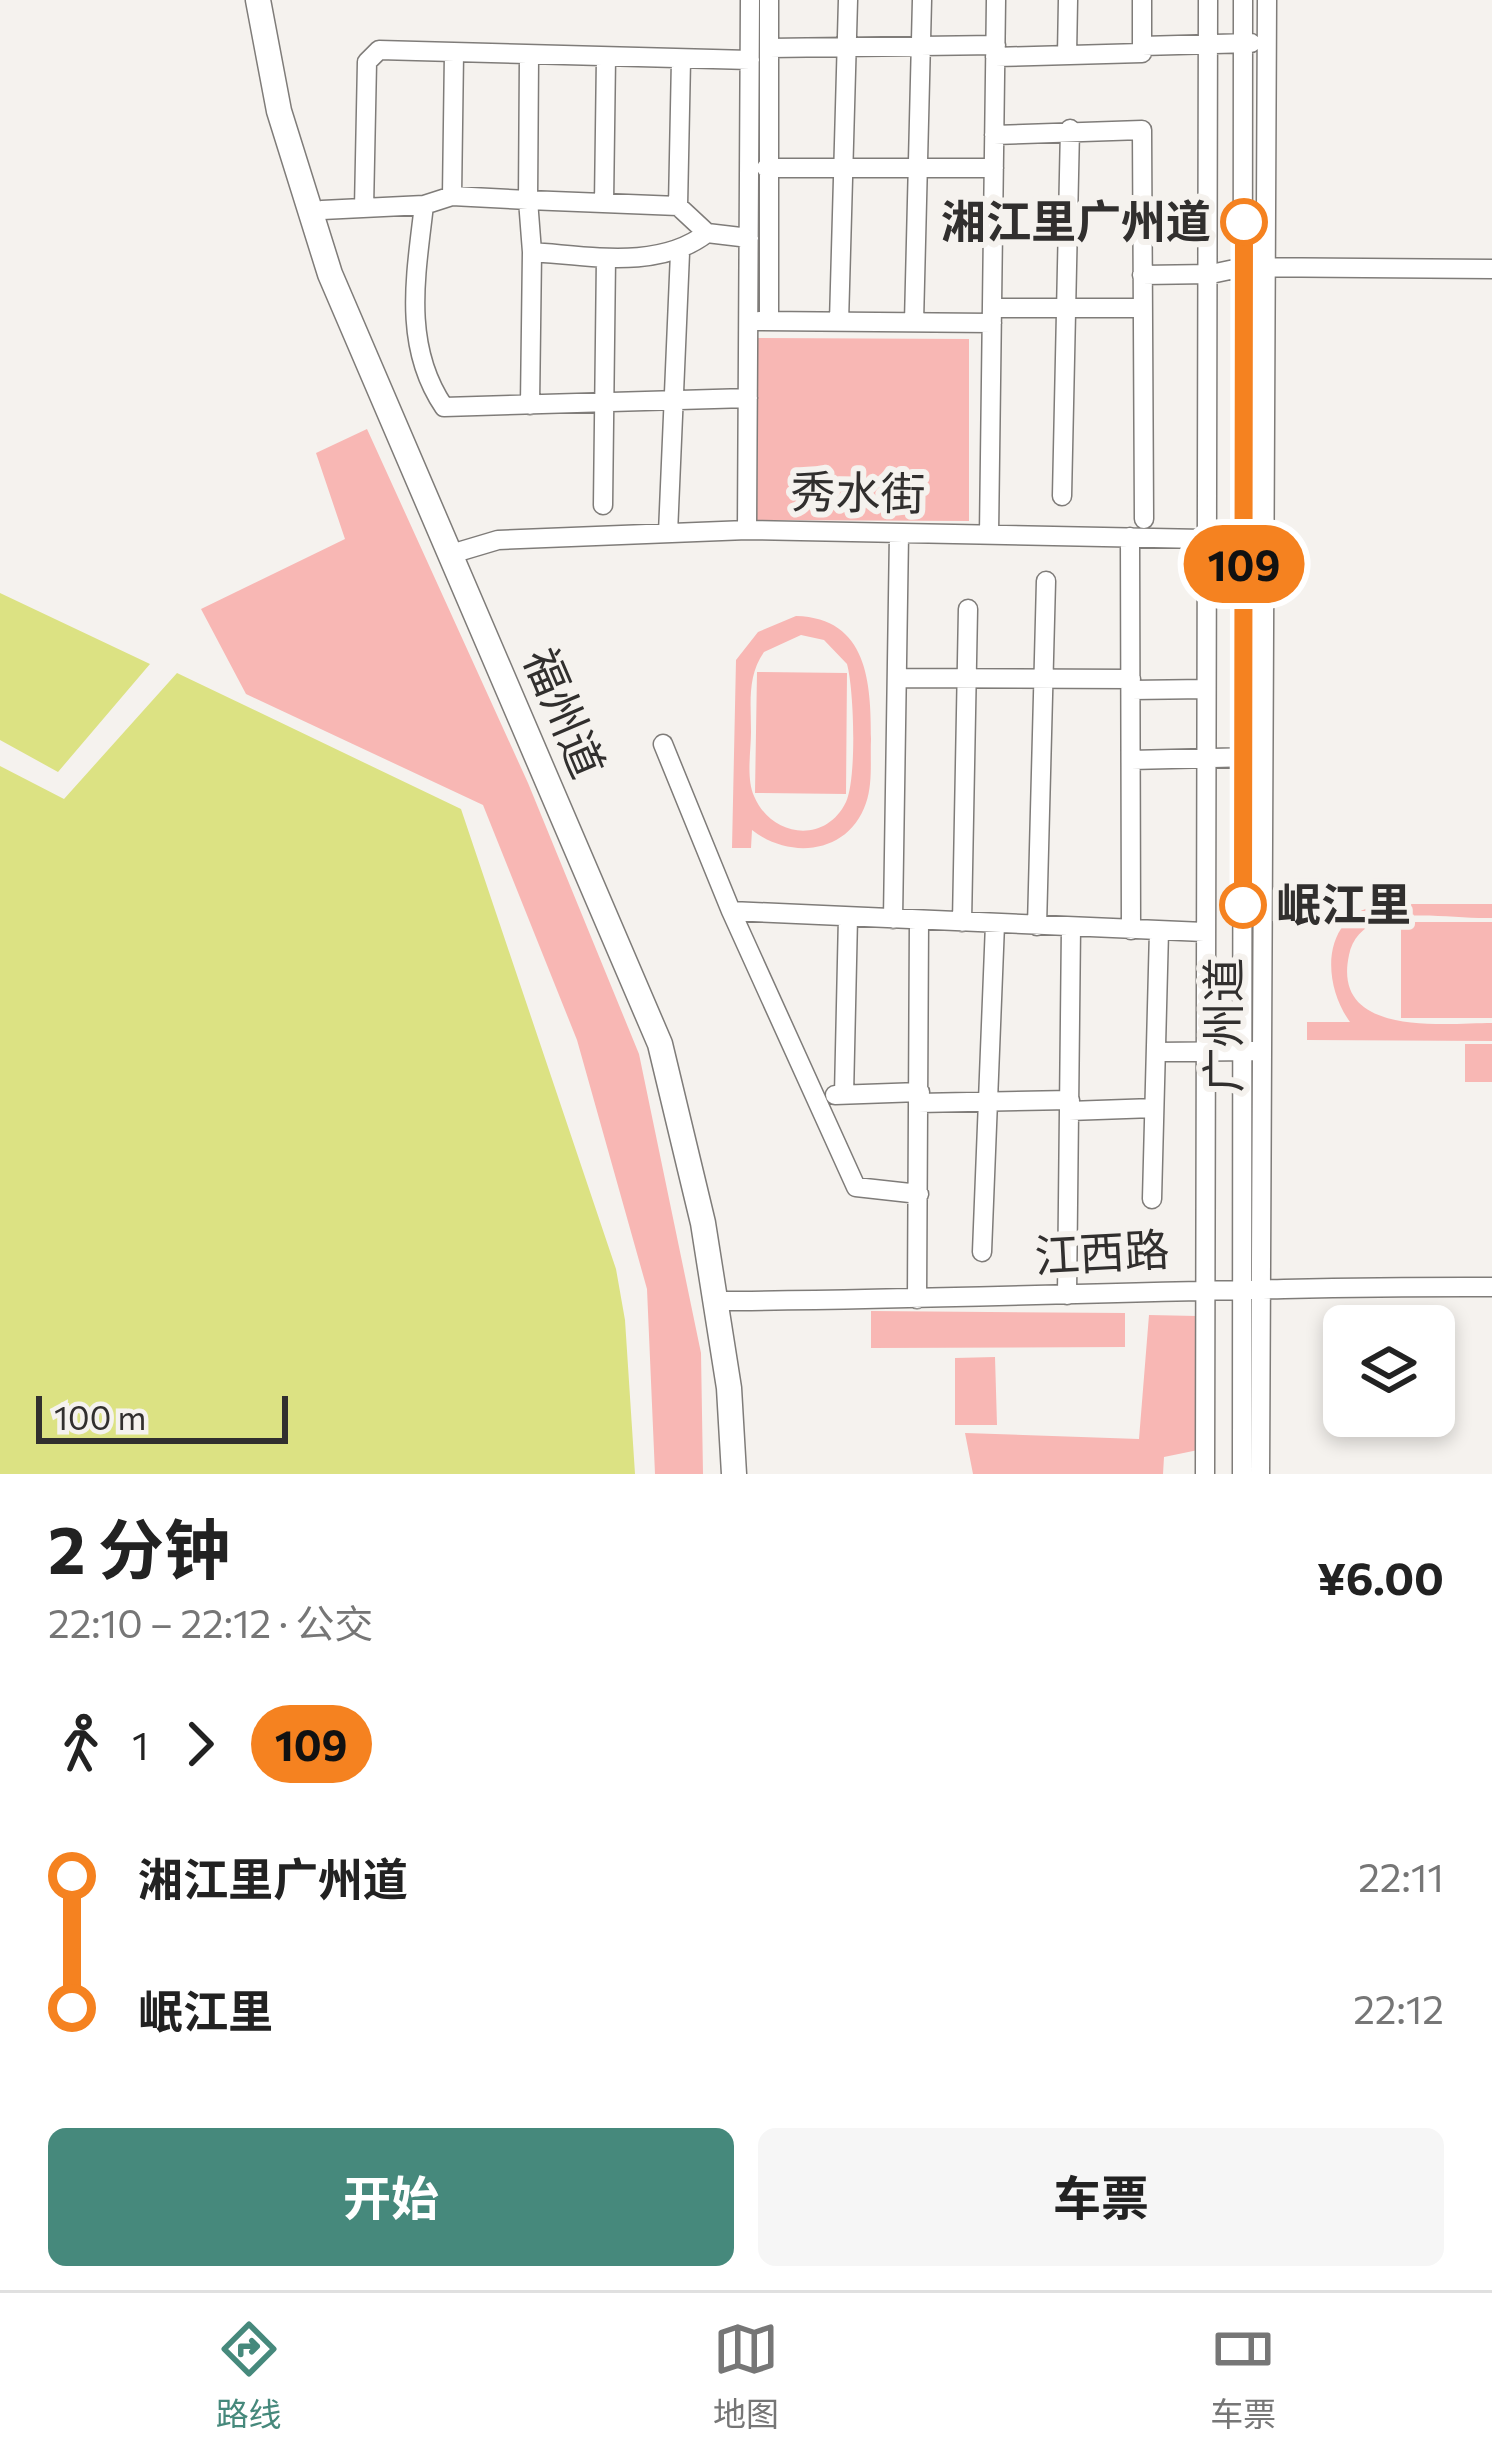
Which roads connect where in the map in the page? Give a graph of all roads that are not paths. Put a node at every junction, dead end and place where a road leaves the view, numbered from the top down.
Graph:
1 (258, 0) edge
2 (271, 0) edge
3 (750, 0) edge
4 (769, 0) edge
5 (848, 0) edge
6 (922, 0) edge
7 (996, 0) edge
8 (1068, 0) edge
9 (1142, 0) edge
10 (1208, 0) edge
11 (1244, 0) edge
12 (1267, 0) edge
13 (1243, 43) junction
14 (1266, 44) junction
15 (847, 45) junction
16 (920, 46) junction
17 (1142, 46) junction
18 (1208, 46) junction
19 (769, 48) junction
20 (996, 51) junction
21 (454, 53) junction
22 (1067, 55) junction
23 (529, 57) junction
24 (606, 57) junction
25 (681, 60) junction
26 (750, 60) junction
27 (1070, 129) junction
28 (994, 135) junction
29 (842, 168) junction
30 (918, 168) junction
31 (994, 168) junction
32 (766, 169) junction
33 (452, 196) junction
34 (528, 200) junction
35 (604, 203) junction
36 (424, 205) junction
37 (678, 206) junction
38 (364, 208) junction
39 (322, 210) junction
40 (707, 232) junction
41 (749, 238) junction
42 (532, 252) junction
43 (680, 254) junction
44 (606, 258) junction
45 (1244, 267) junction
46 (1266, 268) junction
47 (1492, 269) edge
48 (1211, 274) junction
49 (1142, 275) junction
50 (1066, 308) junction
51 (1141, 308) junction
52 (992, 315) junction
53 (759, 321) junction
54 (838, 322) junction
55 (914, 322) junction
56 (748, 398) junction
57 (674, 400) junction
58 (604, 402) junction
59 (530, 405) junction
60 (1062, 496) dead end
61 (603, 505) dead end
62 (1144, 519) dead end
63 (748, 530) junction
64 (668, 533) junction
65 (899, 534) junction
66 (989, 534) junction
67 (1130, 537) junction
68 (1208, 539) junction
69 (1244, 539) junction
70 (1267, 540) junction
71 (457, 551) junction
72 (1046, 581) dead end
73 (968, 609) dead end
74 (897, 678) junction
75 (966, 679) junction
76 (1043, 679) junction
77 (1131, 684) junction
78 (1206, 689) junction
79 (664, 744) dead end
80 (1253, 757) junction
81 (1206, 758) junction
82 (1131, 760) junction
83 (731, 911) junction
84 (848, 917) junction
85 (893, 919) junction
86 (919, 920) junction
87 (962, 922) junction
88 (995, 924) junction
89 (1037, 926) junction
90 (1072, 927) junction
91 (1131, 930) junction
92 (1159, 931) junction
93 (1204, 932) junction
94 (1264, 1051) junction
95 (1156, 1052) junction
96 (1204, 1052) junction
97 (1243, 1052) junction
98 (818, 1095) junction
99 (844, 1095) junction
100 (919, 1097) junction
101 (992, 1100) junction
102 (1070, 1105) junction
103 (1154, 1108) junction
104 (919, 1194) junction
105 (1152, 1198) dead end
106 (982, 1252) dead end
107 (1204, 1287) junction
108 (1492, 1287) edge
109 (1252, 1289) junction
110 (1067, 1295) junction
111 (916, 1299) junction
112 (722, 1301) junction
113 (734, 1474) edge
114 (747, 1474) edge
115 (1205, 1474) edge
116 (1242, 1474) edge
117 (1260, 1474) edge

1 - 71 main road, 福州道
2 - 39 main road, 福州道
3 - 26 street
4 - 19 street
5 - 15 street
6 - 16 street
7 - 20 street
8 - 22 street
9 - 17 street
10 - 18 street
11 - 13 street, 广州道
12 - 14 street, 广州道
13 - 14 street
13 - 18 street
13 - 45 street, 广州道
14 - 46 street, 广州道
15 - 16 street
15 - 19 street
15 - 29 street
16 - 20 street
16 - 30 street
17 - 18 street
17 - 22 street
18 - 48 street
19 - 32 street
20 - 22 street
20 - 28 street
21 - 23 street
21 - 33 street
21 - 38 street
23 - 24 street
23 - 34 street
24 - 25 street
24 - 35 street
25 - 26 street
25 - 37 street
26 - 41 street
27 - 28 street
27 - 49 street
27 - 50 street
28 - 31 street
29 - 30 street
29 - 32 street
29 - 54 street
30 - 31 street
30 - 55 street
31 - 52 street
32 - 53 street
33 - 34 street
33 - 36 street
34 - 35 street
34 - 42 street
35 - 37 street
36 - 38 street
36 - 59 street
37 - 40 street
38 - 39 street
39 - 71 main road, 福州道
40 - 41 street
40 - 43 street
41 - 53 street
42 - 44 street
42 - 59 street
43 - 44 street
43 - 57 street
44 - 58 street
45 - 46 street
45 - 48 street
45 - 69 street, 广州道
46 - 47 street
46 - 70 street, 广州道
48 - 49 street
48 - 68 street
49 - 51 street
50 - 51 street
50 - 52 street
50 - 60 street
51 - 62 street
52 - 55 street
52 - 66 street
53 - 54 street
53 - 56 street
54 - 55 street
56 - 57 street
56 - 63 street
57 - 58 street
57 - 64 street
58 - 59 street
58 - 61 street
63 - 64 street, 秀水街
63 - 65 street, 秀水街
64 - 71 street, 秀水街
65 - 66 street, 秀水街
65 - 74 street
66 - 67 street, 秀水街
67 - 68 street, 秀水街
67 - 77 street
68 - 69 street, 秀水街
68 - 78 street
69 - 70 street, 秀水街
69 - 80 street, 广州道
70 - 80 street, 广州道
71 - 112 main road, 福州道
72 - 76 street
73 - 75 street
74 - 75 street
74 - 85 street
75 - 76 street
75 - 87 street
76 - 77 street
76 - 89 street
77 - 78 street
77 - 82 street
78 - 81 street
79 - 83 street
80 - 81 street
80 - 94 street, 广州道
80 - 97 street, 广州道
81 - 82 street
81 - 93 street
82 - 91 street
83 - 84 street
83 - 98 street
84 - 85 street
84 - 99 street
85 - 86 street
86 - 87 street
86 - 100 street
87 - 88 street
88 - 89 street
88 - 101 street
89 - 90 street
90 - 91 street
90 - 102 street
91 - 92 street
92 - 93 street
92 - 95 street
93 - 96 street
94 - 97 street
94 - 109 street, 广州道
95 - 96 street
95 - 103 street
96 - 97 street
96 - 107 street
97 - 109 street, 广州道
98 - 99 street
98 - 104 street
99 - 100 street
100 - 101 street
100 - 104 street
101 - 102 street
101 - 106 street
102 - 103 street
102 - 110 street
103 - 105 street
104 - 111 street
107 - 109 street, 江西路
107 - 110 street, 江西路
107 - 115 street
108 - 109 street, 江西路
109 - 116 street, 广州道
109 - 117 street, 广州道
110 - 111 street, 江西路
111 - 112 street, 江西路
112 - 113 main road, 福州道
112 - 114 main road, 福州道

